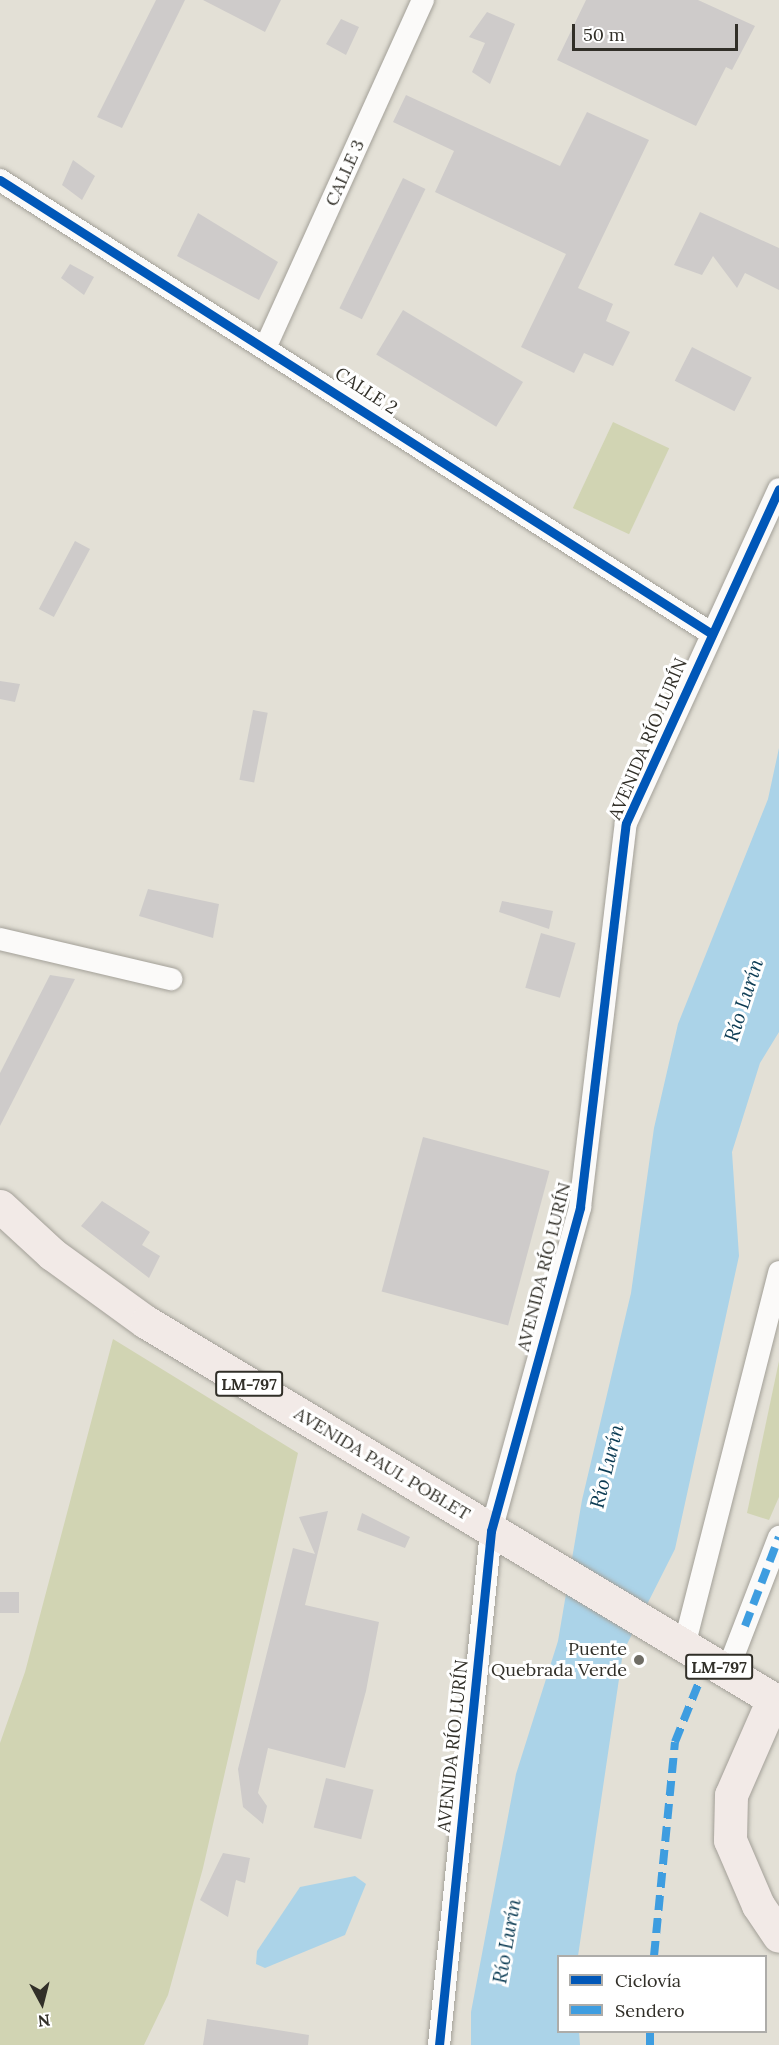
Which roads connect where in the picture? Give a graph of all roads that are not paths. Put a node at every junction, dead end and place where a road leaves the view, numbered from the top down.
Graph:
1 (423, 0) edge
2 (0, 180) edge
3 (266, 346) junction
4 (779, 489) edge
5 (712, 634) junction
6 (0, 939) edge
7 (171, 979) dead end
8 (0, 1206) edge
9 (779, 1272) edge
10 (502, 1537) junction
11 (778, 1542) edge
12 (674, 1640) junction
13 (727, 1672) junction
14 (779, 1936) edge
15 (439, 2045) edge

1 - 3 street, CALLE 3
2 - 3 street, CALLE 2
3 - 5 street, CALLE 2
4 - 5 street, AVENIDA RÍO LURÍN
5 - 10 street, AVENIDA RÍO LURÍN
6 - 7 street
8 - 10 main road, AVENIDA PAUL POBLET / LM-797
9 - 12 street
10 - 12 main road, AVENIDA PAUL POBLET / LM-797
10 - 15 street, AVENIDA RÍO LURÍN
11 - 13 street
12 - 13 main road, AVENIDA PAUL POBLET / LM-797
13 - 14 main road, AVENIDA PAUL POBLET / LM-797

